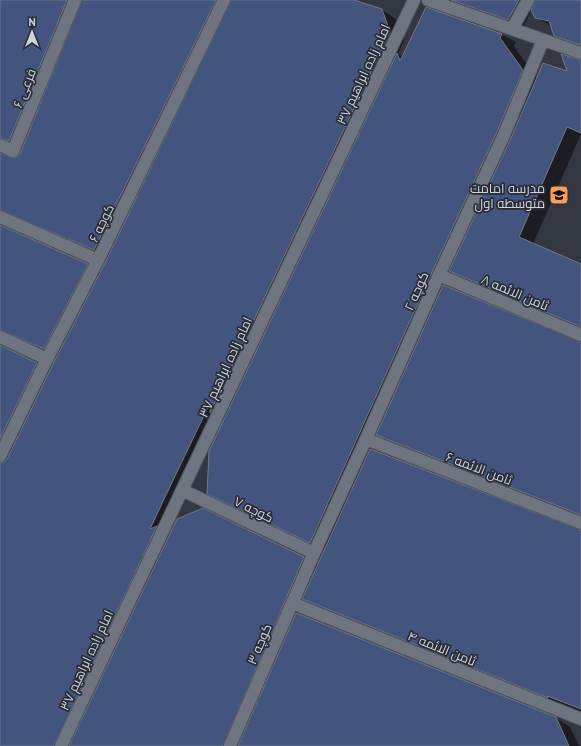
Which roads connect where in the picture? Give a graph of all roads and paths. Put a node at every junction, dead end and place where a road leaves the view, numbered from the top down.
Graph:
1 (75, 0) edge
2 (224, 0) edge
3 (414, 0) edge
4 (428, 0) edge
5 (528, 0) edge
6 (512, 29) junction
7 (544, 40) junction
8 (581, 54) edge
9 (0, 145) edge
10 (0, 217) edge
11 (98, 260) junction
12 (439, 275) junction
13 (581, 335) edge
14 (0, 338) edge
15 (46, 359) junction
16 (366, 439) junction
17 (1, 452) edge
18 (182, 490) junction
19 (581, 523) edge
20 (314, 553) junction
21 (292, 603) junction
22 (581, 719) edge
23 (61, 746) edge
24 (230, 746) edge

1 - 9 street, فرعی ۶
2 - 11 street, کوچه ۶
3 - 18 street, امام زاده ابراهیم ۳۷
4 - 6 street
5 - 6 street
6 - 7 street
7 - 8 street
7 - 12 street, کوچه ۲
10 - 11 street
11 - 15 street, کوچه ۶
12 - 13 street, ثامن الائمه ۸
12 - 16 street, کوچه ۲
14 - 15 street
15 - 17 street, کوچه ۶
16 - 19 street, ثامن الائمه ۶
16 - 20 street, کوچه ۲
18 - 20 street, کوچه ۷
18 - 23 street, امام زاده ابراهیم ۳۷
20 - 21 street, کوچه ۳
21 - 22 street, ثامن الائمه ۴
21 - 24 street, کوچه ۳

